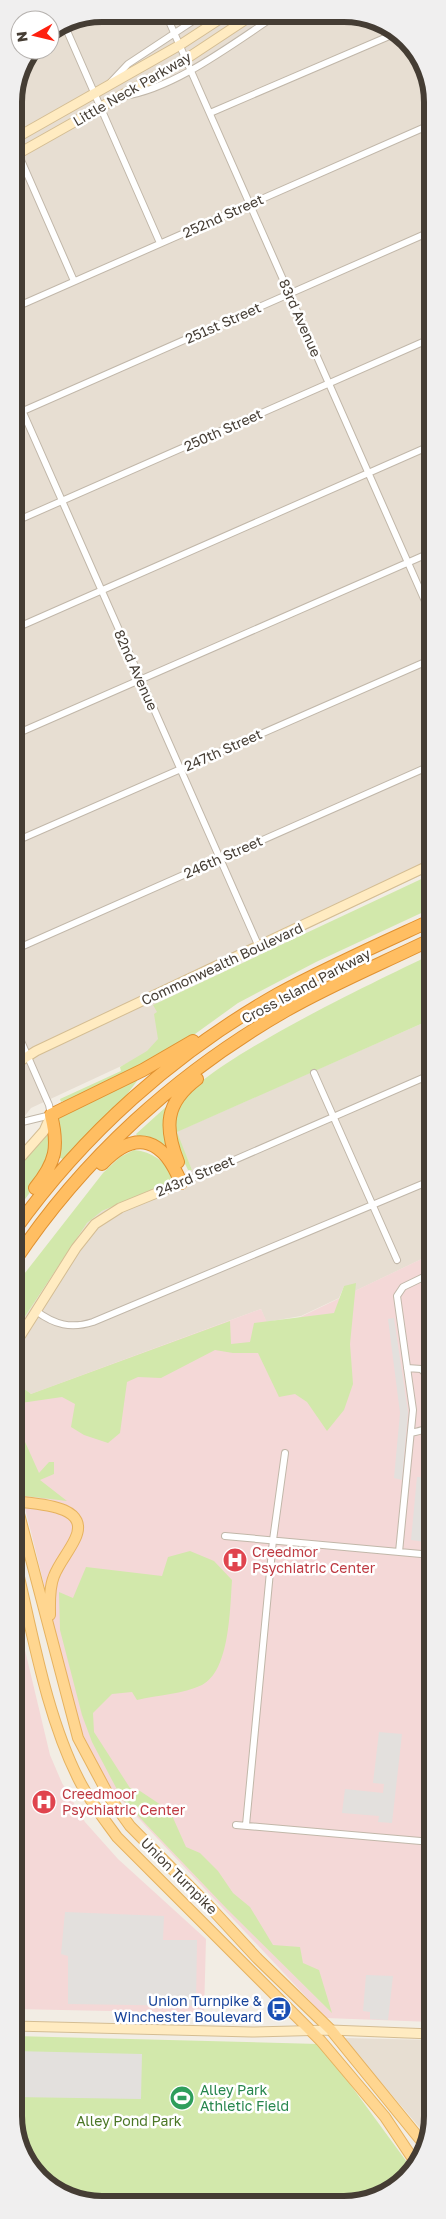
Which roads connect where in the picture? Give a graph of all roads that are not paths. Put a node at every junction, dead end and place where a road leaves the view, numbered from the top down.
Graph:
1 (169, 22) edge
2 (191, 22) edge
3 (214, 22) edge
4 (242, 22) edge
5 (266, 22) edge
6 (67, 31) edge
7 (174, 33) junction
8 (388, 36) edge
9 (180, 45) junction
10 (186, 59) junction
11 (191, 71) junction
12 (106, 86) junction
13 (94, 93) junction
14 (118, 97) junction
15 (100, 107) junction
16 (210, 114) junction
17 (424, 128) edge
18 (23, 134) edge
19 (23, 151) edge
20 (23, 170) edge
21 (250, 204) junction
22 (424, 235) edge
23 (160, 243) junction
24 (74, 281) junction
25 (289, 294) junction
26 (23, 304) edge
27 (424, 342) edge
28 (329, 383) junction
29 (22, 411) edge
30 (23, 413) edge
31 (424, 449) edge
32 (368, 473) junction
33 (62, 501) junction
34 (23, 518) edge
35 (424, 555) edge
36 (408, 562) junction
37 (101, 590) junction
38 (424, 598) edge
39 (23, 624) edge
40 (424, 663) edge
41 (141, 680) junction
42 (23, 731) edge
43 (180, 769) junction
44 (424, 770) edge
45 (23, 838) edge
46 (220, 859) junction
47 (424, 868) edge
48 (424, 924) edge
49 (424, 944) edge
50 (23, 946) edge
51 (259, 947) junction
52 (226, 1026) junction
53 (245, 1035) junction
54 (23, 1044) edge
55 (28, 1056) junction
56 (23, 1060) edge
57 (314, 1073) dead end
58 (424, 1078) edge
59 (51, 1115) junction
60 (333, 1117) junction
61 (22, 1122) edge
62 (22, 1155) edge
63 (184, 1182) junction
64 (423, 1184) edge
65 (373, 1206) junction
66 (22, 1208) edge
67 (22, 1220) edge
68 (30, 1240) junction
69 (22, 1250) edge
70 (397, 1260) dead end
71 (423, 1277) edge
72 (36, 1311) junction
73 (22, 1333) edge
74 (407, 1368) junction
75 (423, 1371) edge
76 (423, 1430) edge
77 (411, 1433) junction
78 (285, 1453) dead end
79 (22, 1506) edge
80 (22, 1529) edge
81 (225, 1536) dead end
82 (273, 1540) junction
83 (399, 1552) junction
84 (423, 1554) edge
85 (22, 1589) edge
86 (22, 1609) edge
87 (51, 1639) junction
88 (36, 1645) junction
89 (236, 1824) dead end
90 (246, 1825) junction
91 (423, 1841) edge
92 (22, 2026) edge
93 (331, 2030) junction
94 (310, 2031) junction
95 (423, 2034) edge
96 (420, 2139) edge
97 (412, 2157) edge

1 - 7 street, 83rd Avenue
2 - 7 street
3 - 9 main road, Little Neck Parkway
4 - 10 main road, Little Neck Parkway
5 - 11 street
6 - 13 street
7 - 9 street, 83rd Avenue
7 - 12 street
8 - 16 street
9 - 10 street, 83rd Avenue
9 - 12 main road, Little Neck Parkway
10 - 11 street, 83rd Avenue
10 - 14 main road, Little Neck Parkway
11 - 14 street
11 - 16 street, 83rd Avenue
12 - 13 main road, Little Neck Parkway
13 - 15 street
13 - 18 main road, Little Neck Parkway
14 - 15 main road, Little Neck Parkway
15 - 19 main road, Little Neck Parkway
15 - 23 street
16 - 21 street, 83rd Avenue
17 - 21 street, 252nd Street
20 - 24 street
21 - 23 street, 252nd Street
21 - 25 street, 83rd Avenue
22 - 25 street, 251st Street
23 - 24 street, 252nd Street
24 - 26 street, 252nd Street
25 - 28 street, 83rd Avenue
25 - 29 street, 251st Street
27 - 28 street, 250th Street
28 - 32 street, 83rd Avenue
28 - 33 street, 250th Street
30 - 33 street, 82nd Avenue
31 - 32 street
32 - 36 street, 83rd Avenue
32 - 37 street
33 - 34 street, 250th Street
33 - 37 street, 82nd Avenue
35 - 36 street
36 - 38 street, 83rd Avenue
36 - 41 street
37 - 39 street
37 - 41 street, 82nd Avenue
40 - 43 street, 247th Street
41 - 42 street
41 - 43 street, 82nd Avenue
43 - 45 street, 247th Street
43 - 46 street, 82nd Avenue
44 - 46 street, 246th Street
46 - 50 street, 246th Street
46 - 51 street, 82nd Avenue
47 - 51 main road, Commonwealth Boulevard
48 - 52 highway, Cross Island Parkway
49 - 53 highway, Cross Island Parkway
51 - 55 main road, Commonwealth Boulevard
52 - 59 highway
52 - 67 highway, Cross Island Parkway
53 - 63 highway
53 - 68 highway, Cross Island Parkway
54 - 55 street
55 - 56 main road, Commonwealth Boulevard
55 - 59 street
57 - 60 street
58 - 60 street, 243rd Street
59 - 61 street
59 - 62 main road
59 - 66 highway
60 - 63 street, 243rd Street
60 - 65 street
63 - 68 highway
63 - 72 main road, 243rd Street
64 - 65 street
65 - 70 street
65 - 72 street
68 - 69 highway, Cross Island Parkway
71 - 74 street
72 - 73 main road, 243rd Street
74 - 75 street
74 - 77 street
76 - 77 street
77 - 83 street
78 - 82 street
79 - 87 main road
80 - 87 main road, Union Turnpike
81 - 82 street
82 - 83 street
82 - 90 street
83 - 84 street
85 - 88 main road, Union Turnpike
86 - 88 main road
87 - 93 main road, Union Turnpike
88 - 94 main road, Union Turnpike
89 - 90 street
90 - 91 street
92 - 94 main road
93 - 94 main road
93 - 95 main road
93 - 96 main road, Union Turnpike
94 - 97 main road, Union Turnpike

